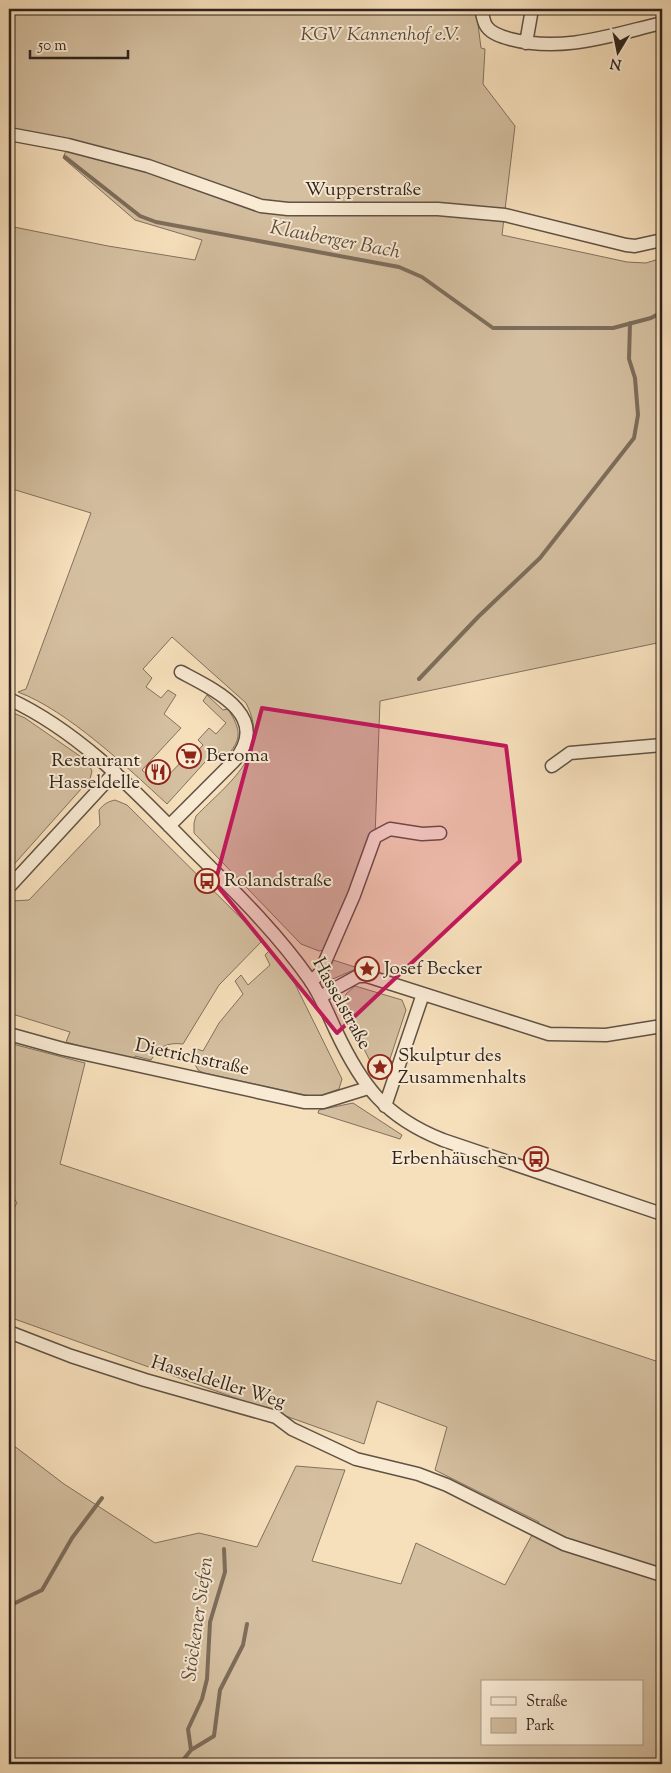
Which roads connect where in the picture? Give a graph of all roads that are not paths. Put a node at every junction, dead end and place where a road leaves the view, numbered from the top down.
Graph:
1 (482, 9) edge
2 (532, 9) edge
3 (662, 23) edge
4 (526, 44) junction
5 (9, 134) edge
6 (662, 240) edge
7 (181, 672) dead end
8 (9, 698) edge
9 (662, 745) edge
10 (552, 766) dead end
11 (115, 772) junction
12 (169, 826) junction
13 (440, 833) dead end
14 (9, 887) edge
15 (311, 982) junction
16 (423, 994) junction
17 (320, 998) junction
18 (662, 1026) edge
19 (9, 1034) edge
20 (368, 1088) junction
21 (385, 1106) junction
22 (662, 1214) edge
23 (9, 1332) edge
24 (662, 1575) edge

1 - 4 street
2 - 4 street
3 - 4 street
5 - 6 street, Wupperstraße
7 - 12 street
8 - 11 street, Hasselstraße
9 - 10 street
11 - 12 street, Hasselstraße
11 - 14 street
12 - 15 street, Hasselstraße
13 - 15 street
15 - 17 street, Hasselstraße
16 - 17 street
16 - 18 street
16 - 21 street
17 - 20 street, Hasselstraße
19 - 20 street, Dietrichstraße
20 - 21 street, Hasselstraße
21 - 22 street, Hasselstraße
23 - 24 street, Hasseldeller Weg

